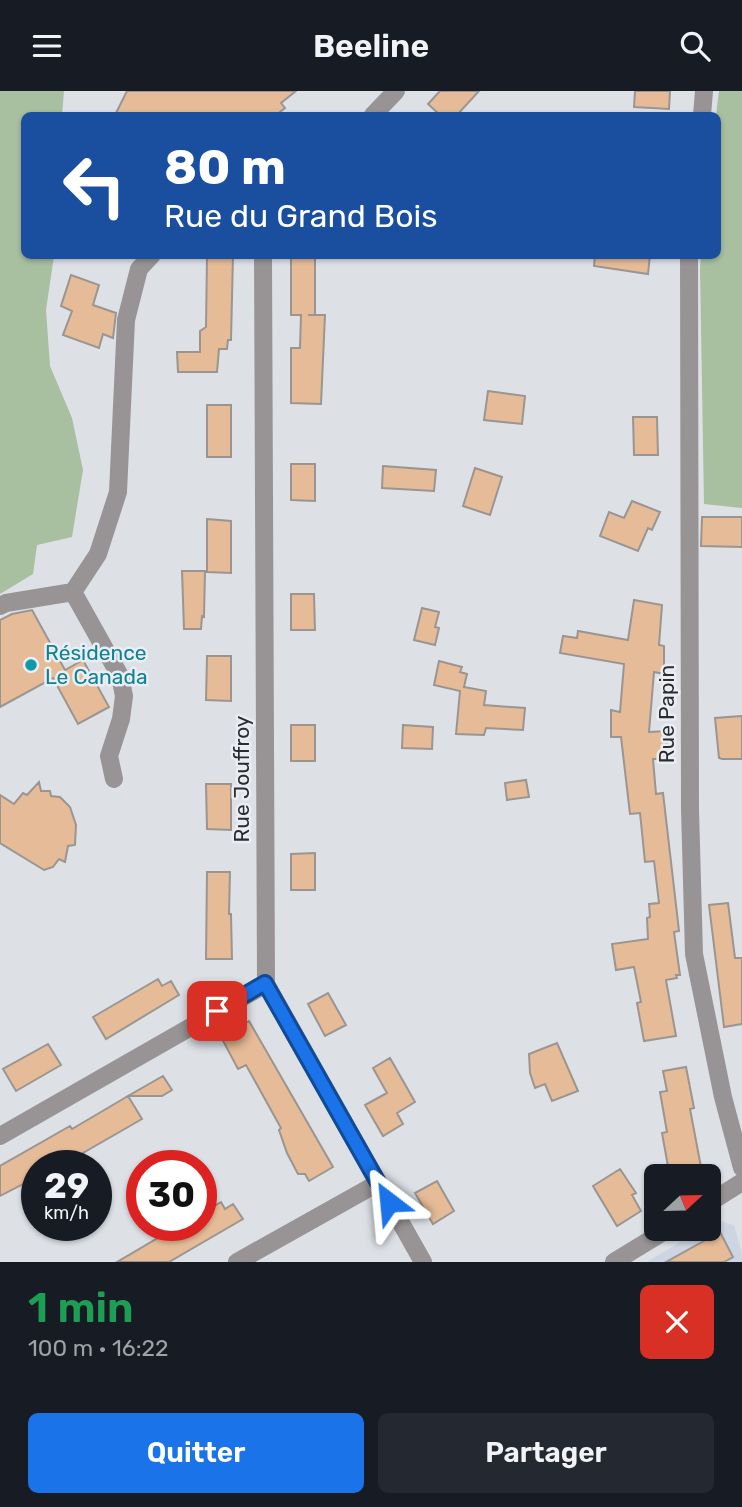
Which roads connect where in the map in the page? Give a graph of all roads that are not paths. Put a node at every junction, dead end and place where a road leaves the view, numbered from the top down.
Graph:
1 (396, 91) edge
2 (704, 91) edge
3 (376, 112) edge
4 (702, 112) edge
5 (148, 259) edge
6 (262, 259) edge
7 (689, 259) edge
8 (73, 592) junction
9 (0, 606) edge
10 (114, 779) dead end
11 (265, 983) junction
12 (0, 1136) edge
13 (742, 1168) edge
14 (378, 1182) junction
15 (742, 1182) edge
16 (721, 1195) edge
17 (648, 1241) edge
18 (237, 1262) edge
19 (423, 1262) edge
20 (614, 1262) edge

1 - 3 street
2 - 4 street
5 - 8 street
6 - 11 street, Rue Jouffroy
7 - 13 street, Rue Papin
8 - 9 street
8 - 10 street
11 - 12 street
11 - 14 street, Rue Jouffroy
14 - 18 street
14 - 19 street, Rue Jouffroy
15 - 16 street
17 - 20 street

